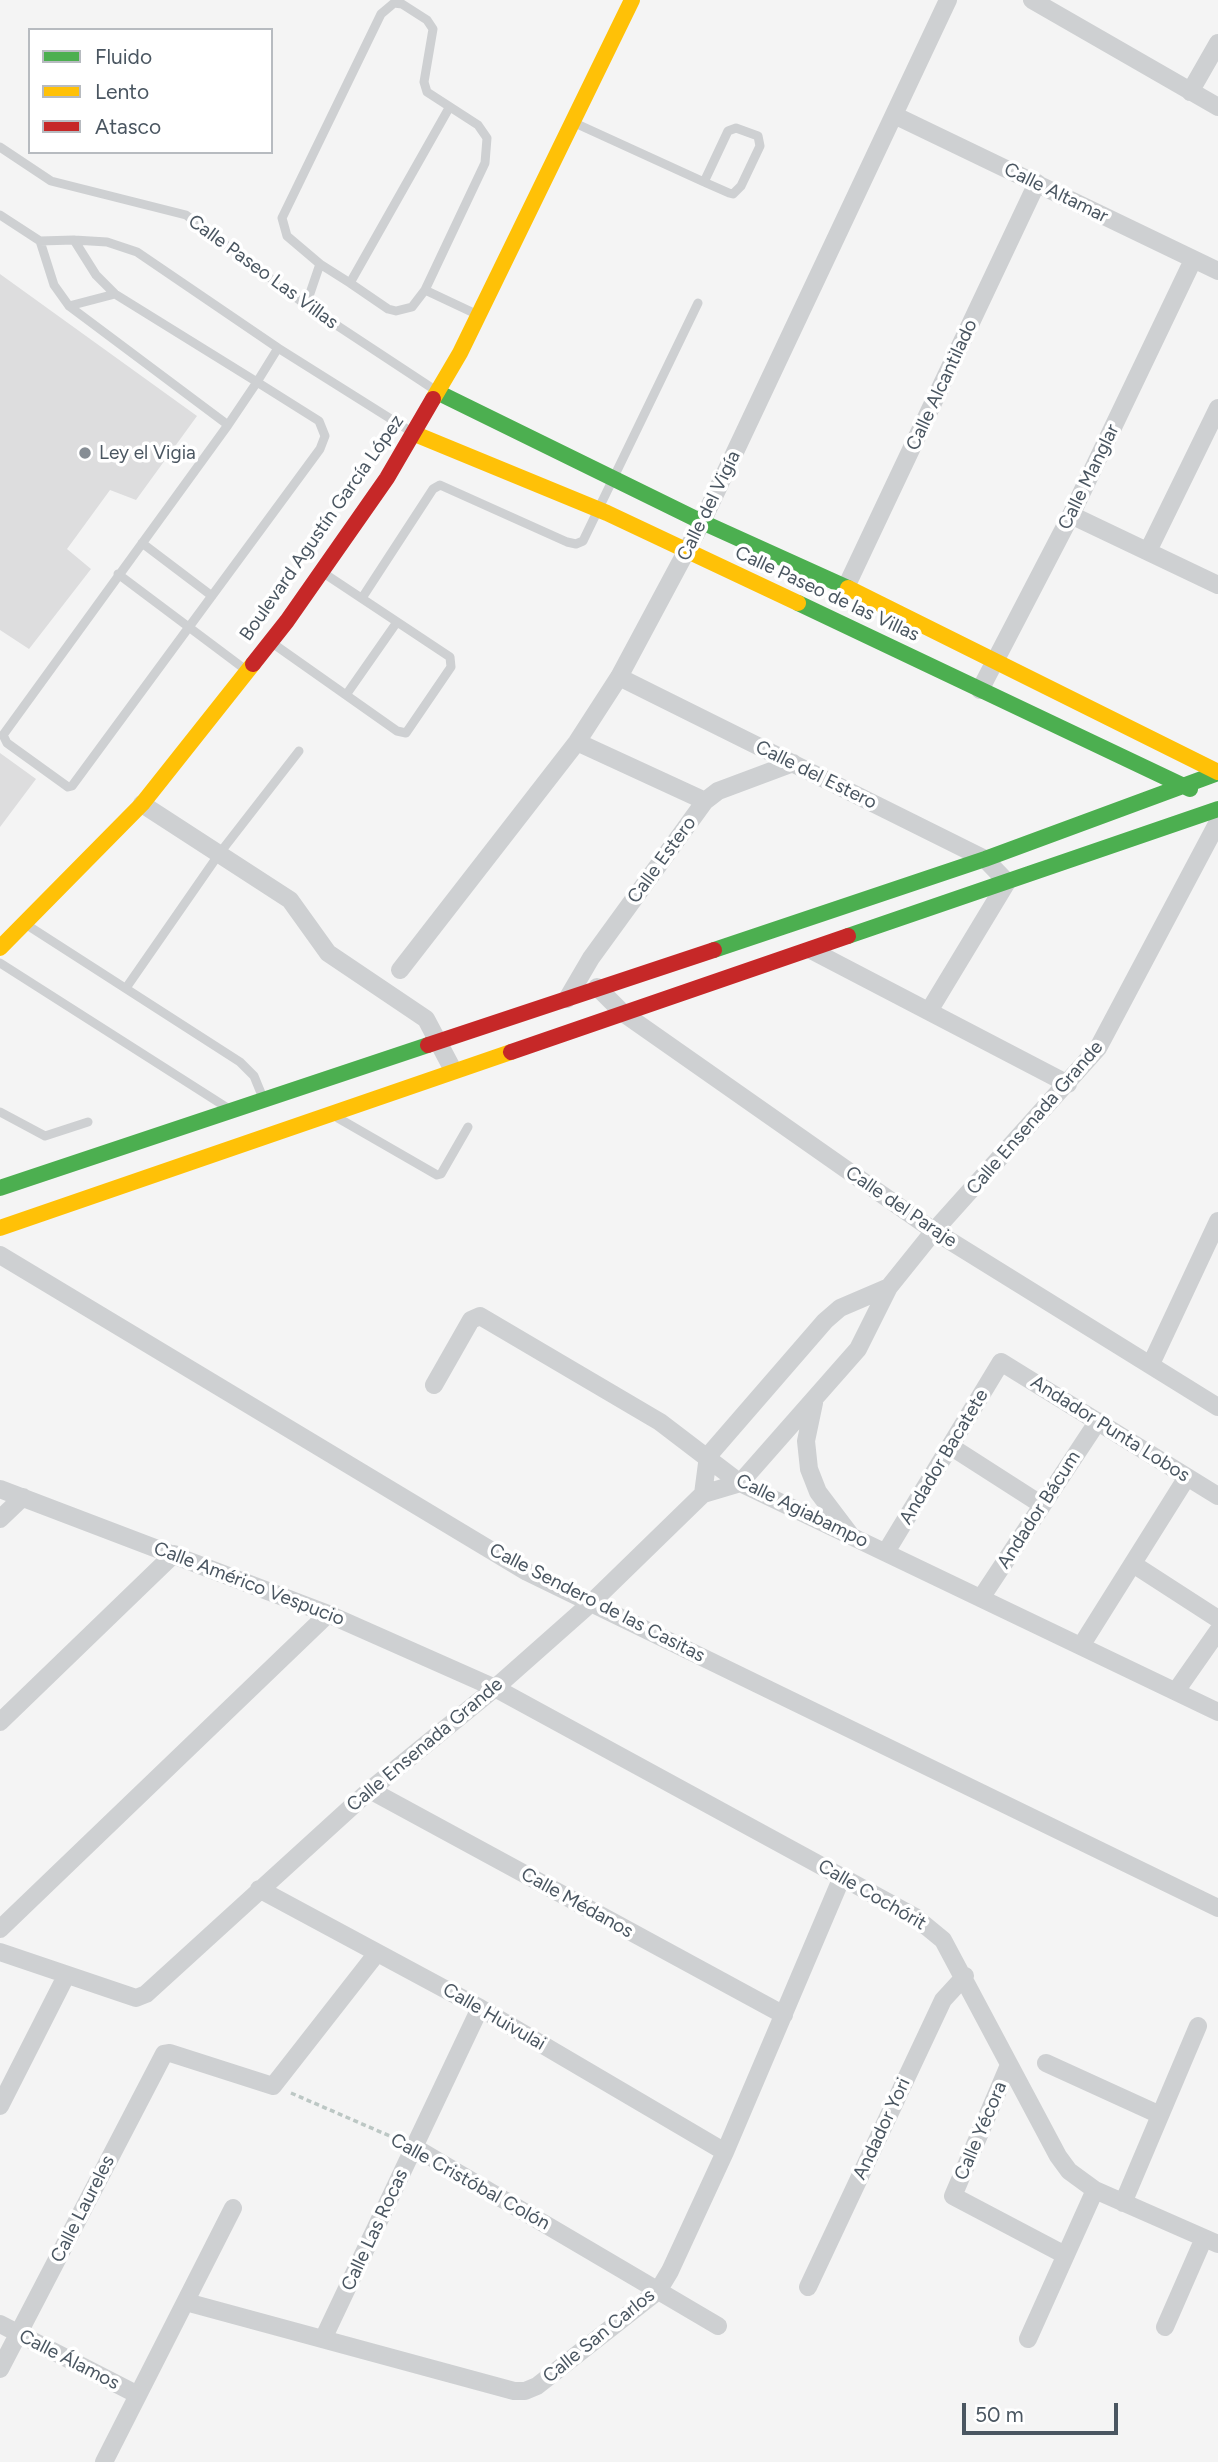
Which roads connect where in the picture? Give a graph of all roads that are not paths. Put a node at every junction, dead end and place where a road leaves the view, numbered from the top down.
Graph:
1 (632, 0) edge
2 (948, 0) edge
3 (1032, 0) edge
4 (1218, 43) edge
5 (1190, 92) junction
6 (1218, 107) edge
7 (449, 108) junction
8 (894, 116) junction
9 (572, 122) junction
10 (0, 147) edge
11 (704, 182) junction
12 (1037, 183) junction
13 (0, 215) edge
14 (74, 240) junction
15 (40, 241) junction
16 (1193, 260) junction
17 (320, 264) junction
18 (1218, 271) edge
19 (350, 283) junction
20 (425, 290) junction
21 (115, 294) junction
22 (698, 303) dead end
23 (306, 305) junction
24 (69, 306) junction
25 (477, 314) junction
26 (278, 348) junction
27 (257, 382) junction
28 (439, 393) junction
29 (1218, 408) edge
30 (228, 425) junction
31 (415, 433) junction
32 (614, 479) junction
33 (598, 510) junction
34 (1071, 515) junction
35 (702, 522) junction
36 (142, 543) junction
37 (1148, 551) junction
38 (687, 552) junction
39 (321, 571) junction
40 (118, 574) junction
41 (1218, 585) edge
42 (846, 587) junction
43 (212, 596) junction
44 (362, 598) junction
45 (397, 622) junction
46 (188, 627) junction
47 (270, 642) junction
48 (996, 660) junction
49 (247, 672) junction
50 (619, 677) junction
51 (980, 691) junction
52 (346, 695) junction
53 (576, 742) junction
54 (299, 751) dead end
55 (793, 764) junction
56 (1218, 773) edge
57 (1183, 786) junction
58 (705, 801) junction
59 (1218, 802) edge
60 (142, 804) junction
61 (1218, 809) edge
62 (1218, 822) edge
63 (219, 854) junction
64 (985, 859) junction
65 (1007, 882) junction
66 (24, 923) junction
67 (0, 948) edge
68 (811, 950) junction
69 (0, 963) edge
70 (400, 970) dead end
71 (597, 987) junction
72 (126, 988) junction
73 (567, 999) junction
74 (929, 1011) junction
75 (623, 1013) junction
76 (439, 1040) junction
77 (453, 1070) junction
78 (1068, 1084) junction
79 (264, 1100) junction
80 (231, 1111) junction
81 (0, 1112) edge
82 (330, 1113) junction
83 (88, 1122) dead end
84 (468, 1127) dead end
85 (0, 1188) edge
86 (1218, 1221) edge
87 (0, 1228) edge
88 (933, 1231) junction
89 (0, 1255) edge
90 (888, 1287) junction
91 (1002, 1362) joint
92 (1151, 1364) junction
93 (434, 1385) dead end
94 (817, 1395) junction
95 (1218, 1407) edge
96 (1097, 1421) junction
97 (950, 1446) junction
98 (708, 1456) junction
99 (1188, 1477) junction
100 (740, 1483) junction
101 (0, 1489) edge
102 (703, 1494) junction
103 (1218, 1496) edge
104 (23, 1497) junction
105 (1042, 1505) junction
106 (0, 1519) edge
107 (851, 1536) junction
108 (886, 1552) junction
109 (174, 1554) junction
110 (1133, 1564) junction
111 (981, 1598) junction
112 (591, 1603) junction
113 (328, 1614) junction
114 (1218, 1619) edge
115 (1218, 1631) edge
116 (1081, 1646) junction
117 (495, 1688) junction
118 (1176, 1691) junction
119 (1218, 1712) edge
120 (0, 1722) edge
121 (370, 1790) junction
122 (842, 1877) junction
123 (258, 1889) junction
124 (1218, 1908) edge
125 (0, 1929) edge
126 (0, 1952) edge
127 (377, 1953) junction
128 (66, 1976) junction
129 (965, 1976) junction
130 (480, 2008) junction
131 (784, 2015) junction
132 (1198, 2026) dead end
133 (1046, 2063) dead end
134 (1009, 2065) junction
135 (0, 2106) edge
136 (1160, 2115) junction
137 (414, 2147) junction
138 (725, 2152) junction
139 (1095, 2190) junction
140 (1123, 2203) junction
141 (233, 2208) dead end
142 (1214, 2242) edge
143 (1065, 2255) junction
144 (808, 2287) dead end
145 (658, 2291) junction
146 (186, 2302) junction
147 (0, 2324) edge
148 (718, 2326) dead end
149 (1165, 2327) dead end
150 (18, 2333) junction
151 (323, 2339) junction
152 (1028, 2339) dead end
153 (0, 2369) edge
154 (138, 2396) junction
155 (104, 2462) edge

1 - 9 street, Boulevard Agustín García López
2 - 8 street, Calle del Vigía
3 - 5 street
4 - 5 street
5 - 6 street
7 - 17 lane
7 - 19 lane
7 - 20 lane
8 - 12 street, Calle Altamar
8 - 35 street, Calle del Vigía
9 - 11 lane
9 - 25 street, Boulevard Agustín García López
10 - 23 lane, Calle Paseo Las Villas
11 - 11 lane
12 - 16 street, Calle Altamar
12 - 42 street, Calle Alcantilado
13 - 15 lane
14 - 15 lane
14 - 21 lane
14 - 26 lane
15 - 24 lane
16 - 18 street, Calle Altamar
16 - 34 street, Calle Manglar
17 - 19 lane
17 - 23 lane
19 - 20 lane
20 - 25 lane
21 - 24 lane
21 - 27 lane
22 - 32 lane
23 - 28 lane, Calle Paseo Las Villas
24 - 30 lane
25 - 28 street, Boulevard Agustín García López
26 - 27 lane
26 - 31 lane
27 - 30 lane
27 - 43 lane
28 - 31 street, Boulevard Agustín García López
28 - 32 street, Calle Paseo de las Villas
29 - 37 street
30 - 36 lane
31 - 33 street, Calle Paseo de las Villas
31 - 39 street, Boulevard Agustín García López
32 - 33 lane
32 - 35 street, Calle Paseo de las Villas
33 - 38 street, Calle Paseo de las Villas
33 - 44 lane
34 - 37 street
34 - 48 street, Calle Manglar
35 - 38 street, Calle del Vigía
35 - 42 street, Calle Paseo de las Villas
36 - 40 lane
36 - 43 lane
37 - 41 street
38 - 50 street, Calle del Vigía
38 - 51 street, Calle Paseo de las Villas
39 - 44 lane
39 - 47 street, Boulevard Agustín García López
40 - 46 lane
40 - 46 lane
42 - 48 street, Calle Paseo de las Villas
43 - 46 lane
44 - 45 lane
45 - 52 lane
45 - 52 lane
46 - 49 lane
47 - 49 street, Boulevard Agustín García López
47 - 52 lane
48 - 51 street, Calle Manglar
48 - 56 street, Calle Paseo de las Villas
49 - 60 street, Boulevard Agustín García López
50 - 53 street, Calle del Vigía
50 - 55 street, Calle del Estero
51 - 57 street, Calle Paseo de las Villas
53 - 58 street
53 - 70 street, Calle del Vigía
54 - 63 lane
55 - 58 street, Calle Estero
55 - 64 street, Calle del Estero
56 - 57 street
57 - 59 street, Calle Paseo de las Villas
57 - 64 street
58 - 73 street, Calle Estero
60 - 63 street
60 - 66 street, Boulevard Agustín García López
61 - 65 street
62 - 78 street, Calle Ensenada Grande
63 - 72 lane
63 - 76 street
64 - 65 street, Calle del Estero
64 - 71 street
65 - 68 street
65 - 74 street
66 - 67 street, Boulevard Agustín García López
66 - 72 lane
68 - 74 street
68 - 75 street
69 - 80 lane
71 - 73 street
71 - 75 street, Calle del Paraje
72 - 79 lane
73 - 76 street
74 - 78 street
75 - 77 street
75 - 88 street, Calle del Paraje
76 - 77 street
76 - 79 street
77 - 82 street
78 - 88 street, Calle Ensenada Grande
79 - 80 street
80 - 85 street
81 - 83 lane
82 - 84 lane
82 - 87 street
86 - 92 street
88 - 90 street, Calle Ensenada Grande
88 - 92 street, Calle del Paraje
89 - 112 street, Calle Sendero de las Casitas
90 - 94 street, Calle Ensenada Grande
90 - 98 street, Calle Ensenada Grande
91 - 96 street, Andador Punta Lobos
91 - 97 street, Andador Bacatete
92 - 95 street, Calle del Paraje
93 - 98 street, Calle Agiabampo
94 - 100 street, Calle Ensenada Grande
94 - 107 street
96 - 99 street, Andador Punta Lobos
96 - 105 street, Andador Bácum
97 - 105 street
97 - 108 street, Andador Bacatete
98 - 100 street, Calle Agiabampo
98 - 102 street
99 - 103 street, Andador Punta Lobos
99 - 110 street
100 - 102 street, Calle Ensenada Grande
100 - 107 street, Calle Agiabampo
101 - 104 street, Calle Américo Vespucio
102 - 112 street, Calle Ensenada Grande
104 - 106 street
104 - 109 street, Calle Américo Vespucio
105 - 111 street, Andador Bácum
107 - 108 street, Calle Agiabampo
108 - 111 street, Calle Agiabampo
109 - 113 street, Calle Américo Vespucio
109 - 120 street
110 - 114 street
110 - 116 street
111 - 116 street, Calle Agiabampo
112 - 117 street, Calle Ensenada Grande
112 - 124 street, Calle Sendero de las Casitas
113 - 117 street, Calle Américo Vespucio
113 - 125 street
115 - 118 street
116 - 118 street, Calle Agiabampo
117 - 121 street, Calle Ensenada Grande
117 - 122 street, Calle Cochórit
118 - 119 street, Calle Agiabampo
121 - 123 street, Calle Ensenada Grande
121 - 131 street, Calle Médanos
122 - 129 street, Calle Cochórit
122 - 131 street, Calle San Carlos
123 - 127 street, Calle Huivulai
123 - 128 street, Calle Ensenada Grande
126 - 128 street
127 - 130 street, Calle Huivulai
127 - 150 street, Calle Laureles
128 - 135 street
129 - 134 street, Calle Cochórit
129 - 144 street, Andador Yori
130 - 137 street, Calle Las Rocas
130 - 138 street, Calle Huivulai
131 - 138 street, Calle San Carlos
132 - 136 street
133 - 136 street
134 - 139 street, Calle Cochórit
134 - 143 street, Calle Yécora
136 - 140 street
137 - 145 street, Calle Cristóbal Colón
137 - 151 street, Calle Las Rocas
138 - 145 street, Calle San Carlos
139 - 140 street, Calle Cochórit
139 - 143 street
140 - 142 street, Calle Cochórit
141 - 146 street
142 - 149 street
143 - 152 street
145 - 148 street, Calle Cristóbal Colón
145 - 151 street, Calle San Carlos
146 - 151 street, Calle San Carlos
146 - 154 street
147 - 150 street, Calle Álamos
150 - 153 street, Calle Laureles
150 - 154 street, Calle Álamos
154 - 155 street

